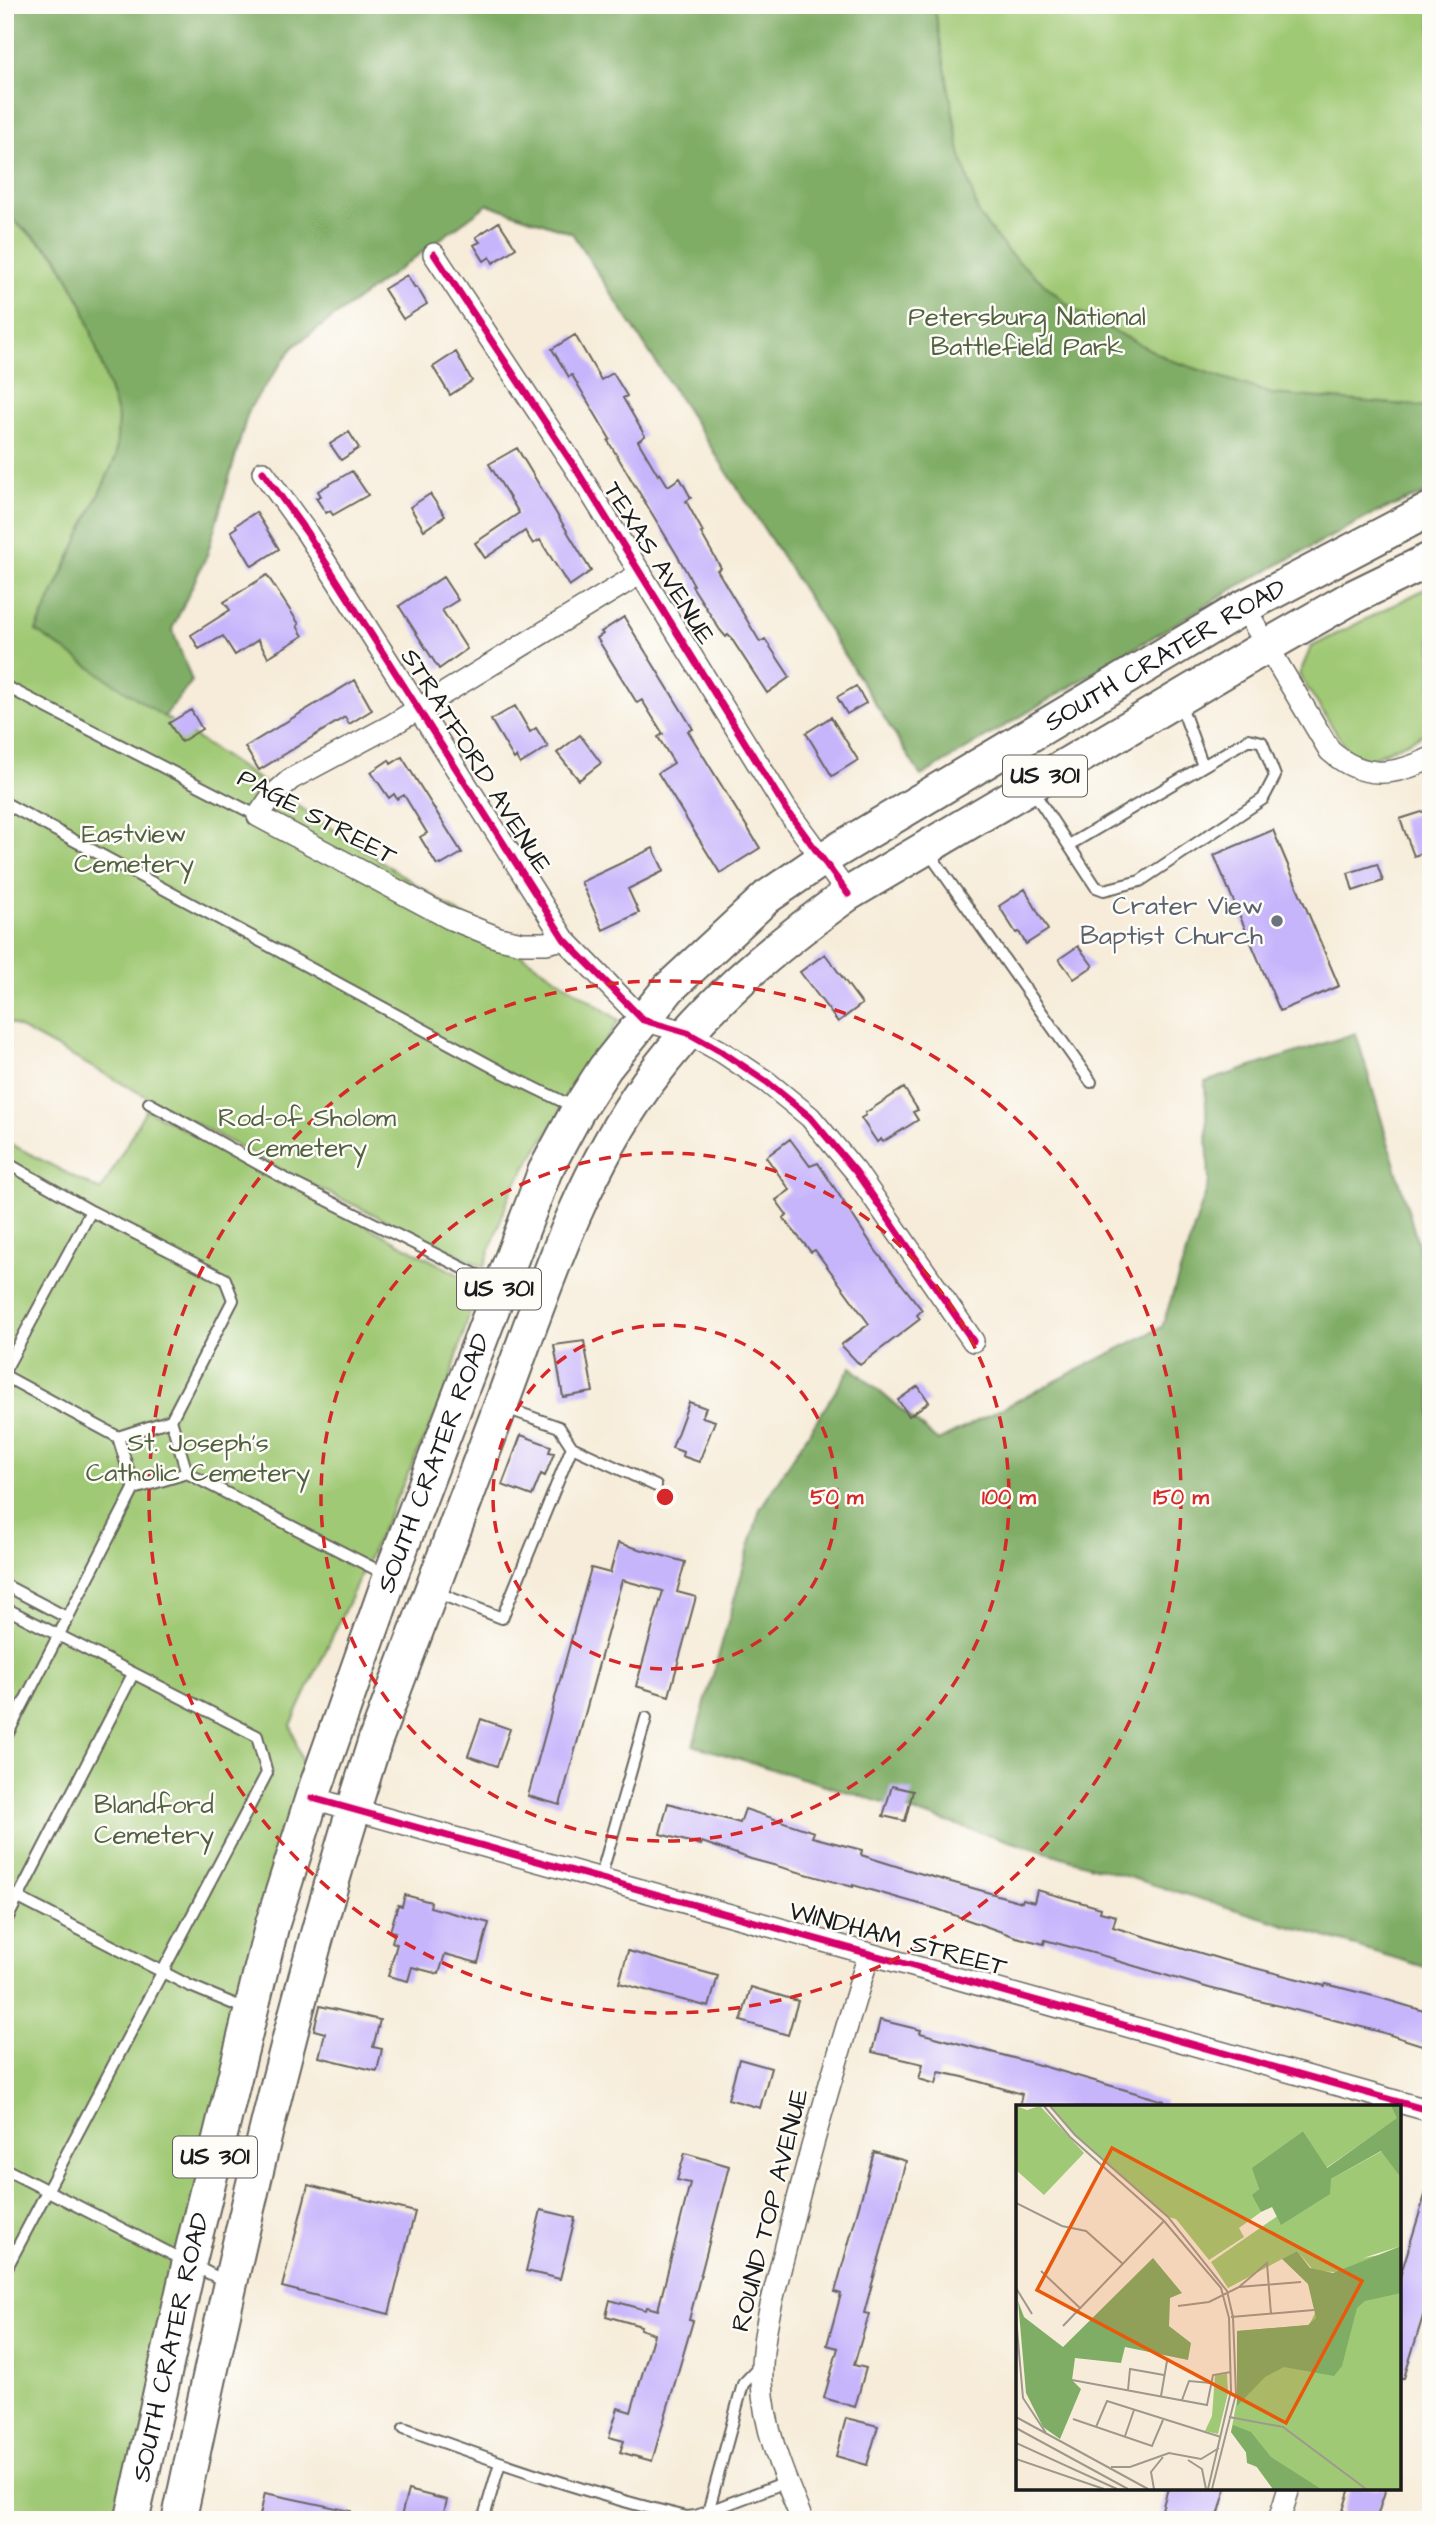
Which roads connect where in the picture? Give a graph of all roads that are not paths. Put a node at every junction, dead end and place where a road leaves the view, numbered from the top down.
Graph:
1 (434, 254) dead end
2 (263, 472) dead end
3 (1431, 509) edge
4 (1431, 559) edge
5 (641, 573) junction
6 (1244, 607) junction
7 (1267, 646) junction
8 (5, 686) edge
9 (1177, 697) junction
10 (419, 708) junction
11 (1431, 758) edge
12 (1203, 766) junction
13 (1030, 785) junction
14 (5, 803) edge
15 (258, 816) junction
16 (1069, 845) junction
17 (925, 848) junction
18 (821, 860) junction
19 (848, 894) junction
20 (564, 939) junction
21 (643, 1020) junction
22 (688, 1033) junction
23 (1091, 1082) dead end
24 (149, 1103) dead end
25 (579, 1110) junction
26 (5, 1162) edge
27 (91, 1211) junction
28 (500, 1286) junction
29 (973, 1341) dead end
30 (5, 1370) edge
31 (5, 1377) edge
32 (500, 1406) junction
33 (171, 1420) junction
34 (118, 1437) junction
35 (572, 1447) junction
36 (187, 1473) junction
37 (656, 1486) dead end
38 (134, 1489) junction
39 (390, 1577) junction
40 (5, 1585) edge
41 (432, 1591) junction
42 (5, 1608) edge
43 (68, 1618) junction
44 (59, 1636) junction
45 (134, 1674) junction
46 (646, 1718) dead end
47 (5, 1739) edge
48 (312, 1798) junction
49 (353, 1809) junction
50 (600, 1878) junction
51 (5, 1891) edge
52 (19, 1897) junction
53 (5, 1923) edge
54 (869, 1954) junction
55 (163, 1972) junction
56 (259, 1976) junction
57 (302, 1992) junction
58 (250, 2011) junction
59 (1396, 2104) edge
60 (1431, 2111) edge
61 (5, 2169) edge
62 (47, 2191) junction
63 (190, 2263) junction
64 (5, 2272) edge
65 (230, 2284) junction
66 (763, 2363) junction
67 (404, 2428) dead end
68 (499, 2463) junction
69 (786, 2482) junction
70 (1288, 2490) edge
71 (708, 2512) junction
72 (679, 2517) edge
73 (132, 2520) edge
74 (179, 2520) edge
75 (482, 2520) edge
76 (802, 2520) edge
77 (1279, 2520) edge

1 - 5 street, TEXAS AVENUE
2 - 10 street, STRATFORD AVENUE
3 - 6 main road, SOUTH CRATER ROAD / US 301
4 - 7 main road, SOUTH CRATER ROAD / US 301
5 - 10 street
5 - 18 street, TEXAS AVENUE
6 - 7 street
6 - 18 main road, SOUTH CRATER ROAD / US 301
7 - 9 main road, SOUTH CRATER ROAD / US 301
7 - 11 street
8 - 15 lane, PAGE STREET
9 - 12 lane
9 - 13 main road, SOUTH CRATER ROAD / US 301
10 - 15 street
10 - 20 street, STRATFORD AVENUE
12 - 16 lane
12 - 16 lane
13 - 16 lane
13 - 17 main road, SOUTH CRATER ROAD / US 301
14 - 25 lane
15 - 20 street, PAGE STREET
17 - 19 main road, SOUTH CRATER ROAD / US 301
17 - 23 lane
18 - 19 street, TEXAS AVENUE
18 - 21 main road, SOUTH CRATER ROAD / US 301
19 - 22 main road, SOUTH CRATER ROAD / US 301
20 - 21 street, STRATFORD AVENUE
21 - 22 street, STRATFORD AVENUE
21 - 25 main road, SOUTH CRATER ROAD / US 301
22 - 29 street, STRATFORD AVENUE
22 - 32 main road, SOUTH CRATER ROAD / US 301
24 - 28 lane
25 - 28 main road, SOUTH CRATER ROAD / US 301
26 - 27 lane
27 - 30 lane
27 - 33 lane
28 - 39 main road, SOUTH CRATER ROAD / US 301
31 - 34 lane
32 - 35 lane
32 - 41 main road, SOUTH CRATER ROAD / US 301
33 - 34 lane
33 - 36 lane
34 - 38 lane
35 - 37 lane
35 - 41 lane
36 - 38 lane
36 - 39 lane
38 - 43 lane
39 - 48 main road, SOUTH CRATER ROAD / US 301
40 - 43 lane
41 - 49 main road, SOUTH CRATER ROAD / US 301
42 - 44 lane
43 - 44 lane
44 - 45 lane
44 - 47 lane
45 - 52 lane
45 - 55 lane
46 - 50 lane
48 - 49 street, WINDHAM STREET
48 - 56 main road, SOUTH CRATER ROAD / US 301
49 - 50 street, WINDHAM STREET
49 - 57 main road, SOUTH CRATER ROAD / US 301
50 - 54 street, WINDHAM STREET
51 - 52 lane
52 - 53 lane
52 - 55 lane
54 - 59 street, WINDHAM STREET
54 - 66 street, ROUND TOP AVENUE
55 - 58 lane
55 - 62 lane
56 - 57 main road
56 - 58 main road, SOUTH CRATER ROAD / US 301
57 - 65 main road, SOUTH CRATER ROAD / US 301
58 - 63 main road, SOUTH CRATER ROAD / US 301
59 - 60 street, WINDHAM STREET
61 - 62 lane
62 - 63 lane
62 - 64 lane
63 - 65 lane
63 - 73 main road, SOUTH CRATER ROAD / US 301
65 - 74 main road, SOUTH CRATER ROAD / US 301
66 - 69 street, ROUND TOP AVENUE
66 - 71 lane
67 - 68 lane
68 - 72 lane
68 - 75 lane
69 - 71 lane
69 - 76 street, ROUND TOP AVENUE
70 - 77 street
71 - 72 lane

